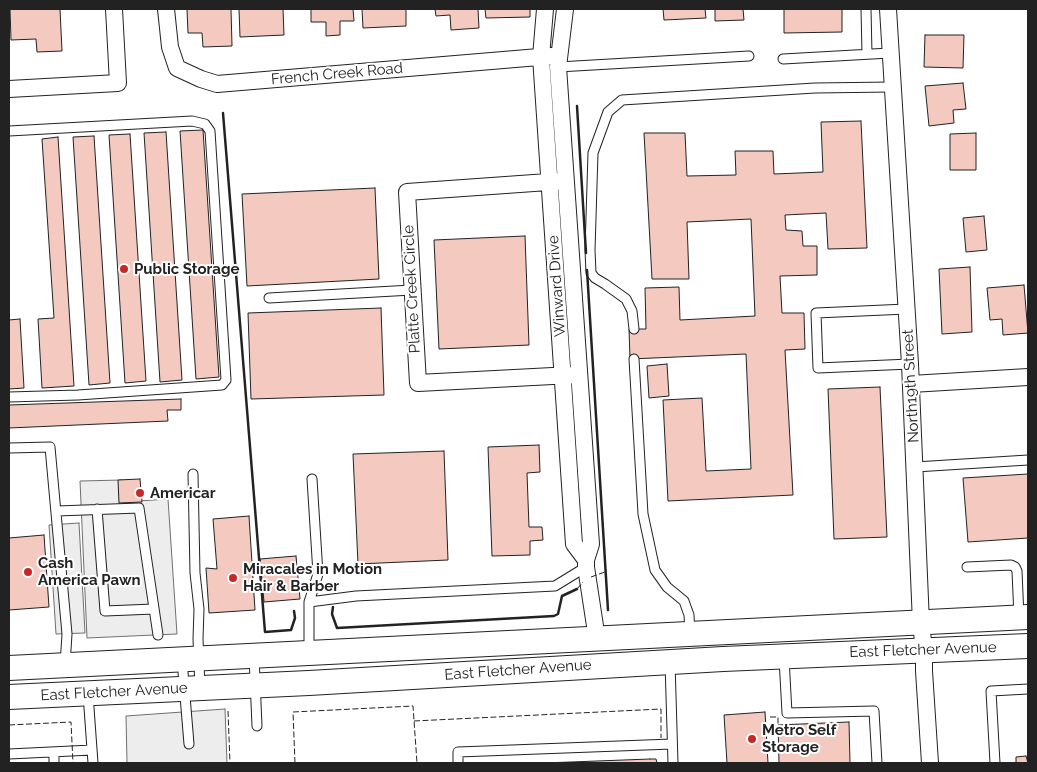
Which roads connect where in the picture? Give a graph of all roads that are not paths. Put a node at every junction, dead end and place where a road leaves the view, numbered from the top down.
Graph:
1 (114, 9) edge
2 (166, 9) edge
3 (545, 9) edge
4 (566, 9) edge
5 (866, 9) edge
6 (888, 9) edge
7 (890, 53) junction
8 (867, 54) junction
9 (749, 56) dead end
10 (541, 57) junction
11 (783, 59) dead end
12 (559, 61) junction
13 (892, 87) junction
14 (9, 89) edge
15 (9, 131) edge
16 (558, 182) junction
17 (412, 290) junction
18 (270, 298) dead end
19 (906, 309) junction
20 (634, 329) dead end
21 (634, 359) dead end
22 (910, 364) junction
23 (571, 375) junction
24 (1028, 377) edge
25 (911, 384) junction
26 (9, 397) edge
27 (9, 448) edge
28 (1028, 460) edge
29 (915, 467) junction
30 (193, 474) dead end
31 (312, 479) dead end
32 (97, 509) junction
33 (57, 510) junction
34 (967, 566) dead end
35 (586, 568) junction
36 (309, 602) junction
37 (154, 609) junction
38 (1024, 617) edge
39 (921, 623) junction
40 (690, 633) junction
41 (158, 635) dead end
42 (597, 638) junction
43 (1028, 646) edge
44 (924, 650) junction
45 (309, 654) junction
46 (254, 656) junction
47 (784, 656) junction
48 (180, 660) junction
49 (670, 662) junction
50 (615, 664) junction
51 (65, 666) junction
52 (9, 668) edge
53 (310, 683) junction
54 (255, 686) junction
55 (182, 689) junction
56 (1028, 689) edge
57 (88, 693) junction
58 (9, 697) edge
59 (257, 726) dead end
60 (189, 744) dead end
61 (672, 744) junction
62 (92, 750) junction
63 (54, 752) junction
64 (9, 754) edge
65 (54, 763) edge
66 (92, 763) edge
67 (458, 763) edge
68 (673, 763) edge
69 (877, 763) edge
70 (930, 763) edge
71 (996, 763) edge

1 - 14 street
2 - 10 street, French Creek Road
3 - 10 street, Winward Drive
4 - 12 street, Winward Drive
5 - 8 lane
6 - 7 street, North19th Street
7 - 8 lane
7 - 13 street, North19th Street
8 - 11 lane
9 - 12 lane
10 - 12 street, French Creek Road
10 - 16 street, Winward Drive
12 - 16 street, Winward Drive
13 - 19 street, North19th Street
13 - 20 lane
15 - 26 lane
16 - 17 street, Platte Creek Circle
16 - 23 street, Winward Drive
17 - 18 lane
17 - 23 street, Platte Creek Circle
19 - 22 street, North19th Street
19 - 22 lane
21 - 40 lane
22 - 25 street, North19th Street
23 - 35 street, Winward Drive
24 - 25 street
25 - 29 street, North19th Street
27 - 33 lane
28 - 29 lane
29 - 39 street, North19th Street
30 - 48 lane
31 - 36 lane
32 - 33 lane
32 - 37 lane
32 - 37 lane
33 - 51 lane
34 - 38 lane
35 - 36 lane
35 - 42 street, Winward Drive
36 - 45 lane
37 - 41 lane
38 - 39 main road, East Fletcher Avenue
39 - 40 main road, East Fletcher Avenue
39 - 44 street, North19th Street
40 - 42 main road, East Fletcher Avenue
42 - 45 main road, East Fletcher Avenue
42 - 50 main road
43 - 44 main road, East Fletcher Avenue
44 - 47 main road, East Fletcher Avenue
44 - 70 street, North19th Street
45 - 46 main road, East Fletcher Avenue
45 - 53 main road
46 - 48 main road, East Fletcher Avenue
46 - 54 lane
47 - 49 main road, East Fletcher Avenue
47 - 69 lane
48 - 51 main road, East Fletcher Avenue
48 - 55 main road
48 - 55 lane
49 - 50 main road, East Fletcher Avenue
49 - 61 lane
50 - 53 main road, East Fletcher Avenue
51 - 52 main road, East Fletcher Avenue
53 - 54 main road, East Fletcher Avenue
54 - 55 main road, East Fletcher Avenue
54 - 59 lane
55 - 57 main road, East Fletcher Avenue
55 - 60 lane
56 - 71 lane
57 - 58 main road, East Fletcher Avenue
57 - 62 lane
61 - 67 lane
61 - 68 lane
62 - 63 lane
62 - 66 lane
63 - 64 lane
63 - 65 lane

